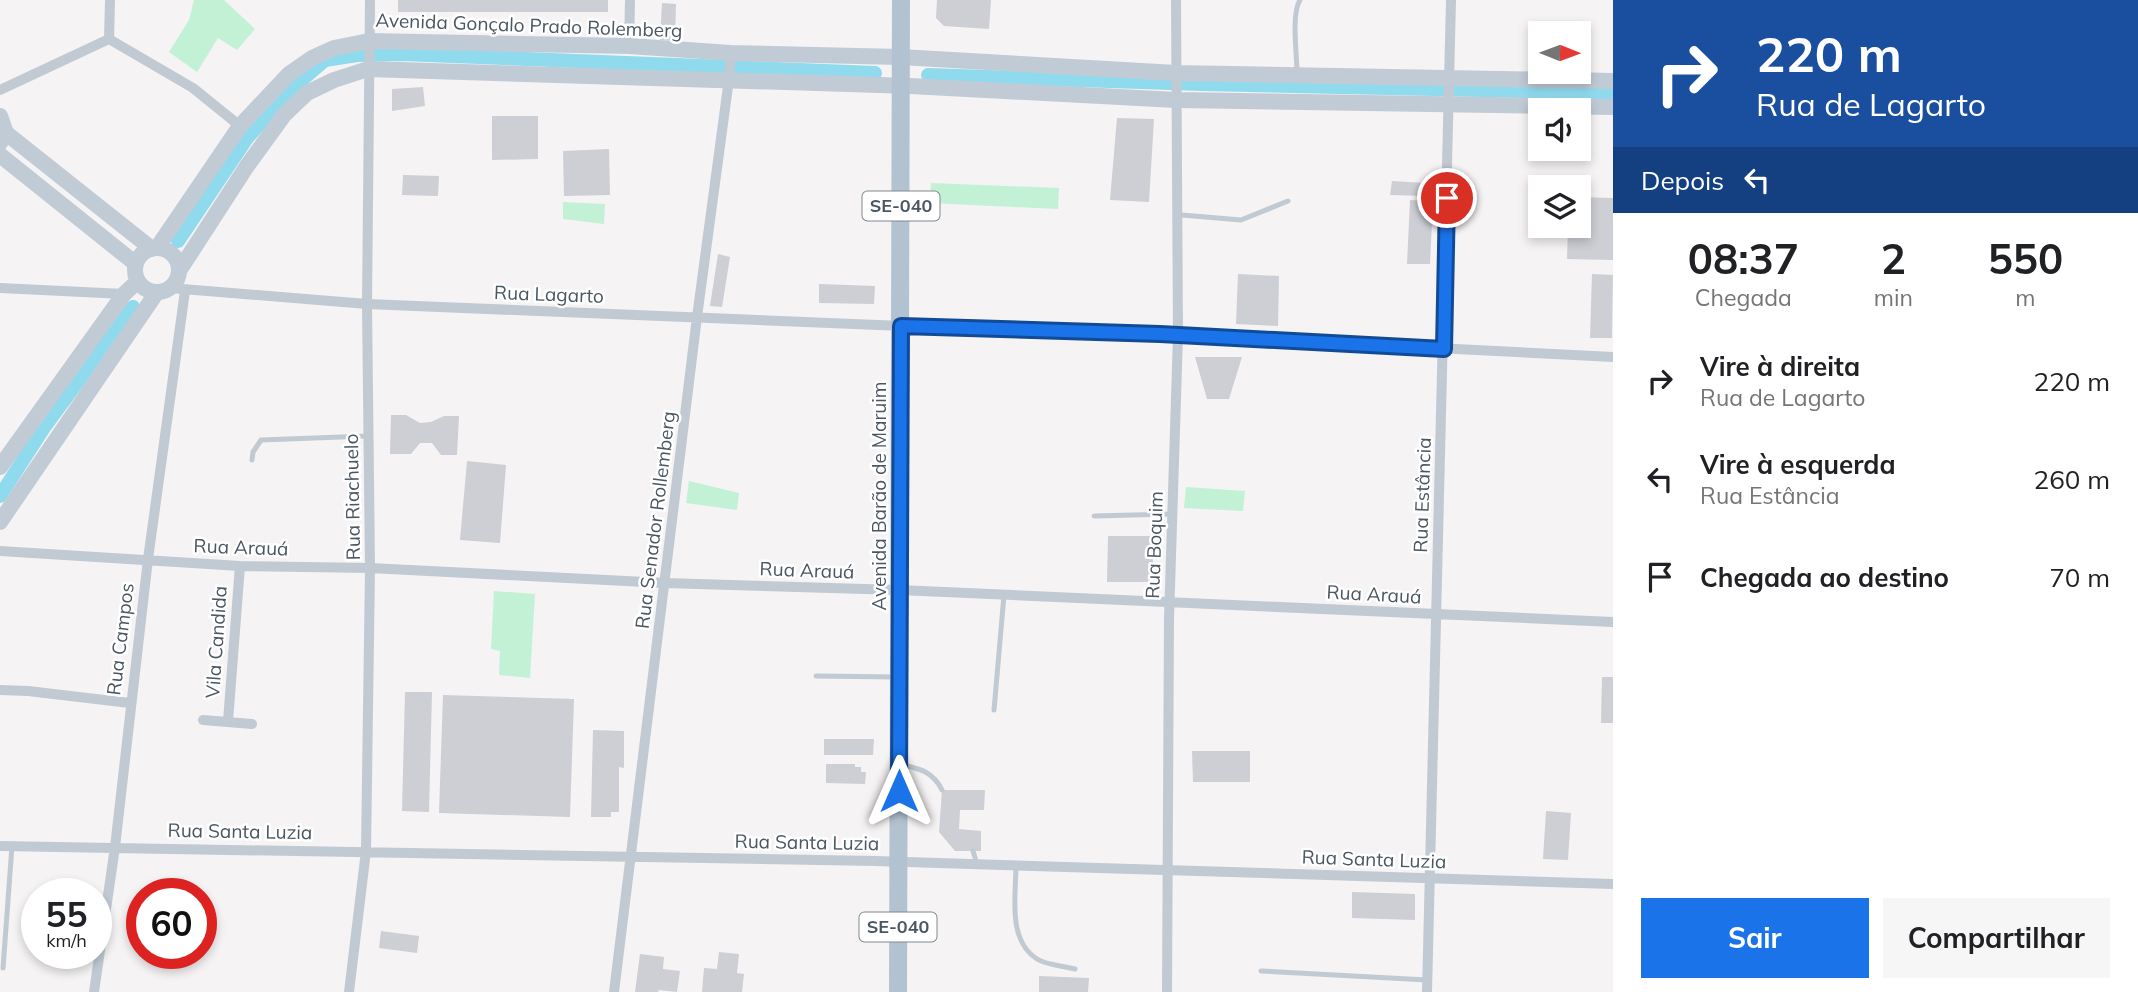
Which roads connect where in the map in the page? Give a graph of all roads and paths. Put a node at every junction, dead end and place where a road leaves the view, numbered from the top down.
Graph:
1 (110, 0) edge
2 (370, 0) edge
3 (630, 0) edge
4 (901, 0) edge
5 (1176, 0) edge
6 (1300, 0) edge
7 (1451, 0) edge
8 (109, 39) junction
9 (369, 44) junction
10 (629, 46) junction
11 (905, 58) junction
12 (368, 65) junction
13 (730, 67) junction
14 (1297, 75) junction
15 (1176, 76) junction
16 (1613, 81) edge
17 (1449, 82) junction
18 (906, 86) junction
19 (0, 90) edge
20 (1176, 96) junction
21 (1448, 101) junction
22 (1613, 107) edge
23 (0, 116) edge
24 (240, 126) junction
25 (3, 138) edge
26 (0, 155) edge
27 (1287, 201) dead end
28 (1177, 217) junction
29 (155, 248) junction
30 (136, 264) junction
31 (179, 271) junction
32 (138, 281) junction
33 (0, 288) edge
34 (170, 290) junction
35 (124, 294) junction
36 (367, 304) junction
37 (697, 317) junction
38 (901, 326) junction
39 (1178, 335) junction
40 (1444, 349) junction
41 (1613, 357) edge
42 (368, 436) junction
43 (252, 460) dead end
44 (0, 467) edge
45 (1172, 514) junction
46 (1094, 516) dead end
47 (0, 522) edge
48 (0, 551) edge
49 (148, 559) junction
50 (240, 566) junction
51 (370, 568) junction
52 (665, 583) junction
53 (899, 590) junction
54 (1004, 595) junction
55 (1169, 601) junction
56 (1436, 615) junction
57 (1613, 622) edge
58 (816, 676) dead end
59 (899, 677) junction
60 (0, 690) edge
61 (130, 703) junction
62 (994, 710) dead end
63 (203, 720) dead end
64 (228, 722) junction
65 (252, 724) dead end
66 (899, 764) junction
67 (942, 790) dead end
68 (0, 846) edge
69 (12, 846) junction
70 (115, 847) junction
71 (366, 851) junction
72 (973, 851) dead end
73 (631, 857) junction
74 (899, 862) junction
75 (977, 864) junction
76 (1016, 865) junction
77 (1167, 869) junction
78 (1431, 878) junction
79 (1613, 884) edge
80 (4, 896) edge
81 (3, 968) dead end
82 (1074, 969) dead end
83 (1261, 971) dead end
84 (1427, 980) junction
85 (94, 992) edge
86 (349, 992) edge
87 (614, 992) edge
88 (898, 992) edge
89 (1167, 992) edge
90 (1427, 992) edge

1 - 8 street
2 - 9 street, Rua Riachuelo
3 - 10 street
4 - 11 main road, Avenida Barão de Maruim
5 - 15 street
6 - 14 lane
7 - 17 street, Rua Estância
8 - 19 street
8 - 24 street
9 - 10 street, Avenida Gonçalo Prado Rolemberg
9 - 12 street, Rua Riachuelo
9 - 24 street, Avenida Gonçalo Prado Rolemberg
10 - 13 street, Avenida Gonçalo Prado Rolemberg
11 - 13 street, Avenida Gonçalo Prado Rolemberg
11 - 15 street, Avenida Gonçalo Prado Rolemberg
11 - 18 main road, Avenida Barão de Maruim
12 - 13 street, Avenida Gonçalo Prado Rolemberg
12 - 31 street, Avenida Gonçalo Prado Rolemberg
12 - 36 street, Rua Riachuelo
13 - 18 street, Avenida Gonçalo Prado Rolemberg
13 - 37 street, Rua Senador Rollemberg
14 - 15 street, Avenida Gonçalo Prado Rolemberg
14 - 17 street, Avenida Gonçalo Prado Rolemberg
15 - 20 street, Rua Boquim
16 - 17 street, Avenida Gonçalo Prado Rolemberg
17 - 21 street, Rua Estância
18 - 20 street, Avenida Gonçalo Prado Rolemberg
18 - 38 main road, Avenida Barão de Maruim / SE-040
20 - 21 street, Avenida Gonçalo Prado Rolemberg
20 - 28 street, Rua Boquim
21 - 22 street, Avenida Gonçalo Prado Rolemberg
21 - 40 street, Rua Estância
23 - 25 street
24 - 29 street, Avenida Gonçalo Prado Rolemberg
25 - 29 street
26 - 30 street
27 - 28 lane
28 - 39 street, Rua Boquim
29 - 30 street
29 - 31 street
30 - 32 street
31 - 34 street
32 - 34 street
32 - 35 street
33 - 35 street
34 - 36 street, Rua Lagarto
34 - 47 street
34 - 49 street, Rua Campos
35 - 44 street
36 - 37 street, Rua Lagarto
36 - 42 street, Rua Riachuelo
37 - 38 street, Rua Lagarto
37 - 52 street, Rua Senador Rollemberg
38 - 39 street, Rua Lagarto
38 - 53 main road, Avenida Barão de Maruim / SE-040
39 - 40 street, Rua Lagarto
39 - 45 street, Rua Boquim
40 - 41 street, Rua Lagarto
40 - 56 street, Rua Estância
42 - 43 lane
42 - 51 street, Rua Riachuelo
45 - 46 lane
45 - 55 street, Rua Boquim
48 - 49 street, Rua Arauá
49 - 50 street, Rua Arauá
49 - 61 street, Rua Campos
50 - 51 street, Rua Arauá
50 - 64 street, Vila Candida
51 - 52 street, Rua Arauá
51 - 71 street, Rua Riachuelo
52 - 53 street, Rua Arauá
52 - 73 street, Rua Senador Rollemberg
53 - 54 street, Rua Arauá
53 - 59 main road, Avenida Barão de Maruim / SE-040
54 - 55 street, Rua Arauá
54 - 62 lane
55 - 56 street, Rua Arauá
55 - 77 street, Rua Boquim
56 - 57 street, Rua Arauá
56 - 78 street, Rua Estância
58 - 59 lane
59 - 66 main road, Avenida Barão de Maruim / SE-040
60 - 61 street
61 - 70 street, Rua Campos
63 - 64 street, Vila Candida
64 - 65 street, Vila Candida
66 - 67 lane
66 - 74 main road, Avenida Barão de Maruim / SE-040
68 - 69 street, Rua Santa Luzia
69 - 70 street, Rua Santa Luzia
69 - 80 lane
70 - 71 street, Rua Santa Luzia
70 - 85 street, Rua Campos
71 - 73 street, Rua Santa Luzia
71 - 86 street, Rua Riachuelo
72 - 75 lane
73 - 74 street, Rua Santa Luzia
73 - 87 street, Rua Senador Rollemberg
74 - 75 street, Rua Santa Luzia
74 - 88 main road, Avenida Barão de Maruim / SE-040
75 - 76 street, Rua Santa Luzia
76 - 77 street, Rua Santa Luzia
76 - 82 lane
77 - 78 street, Rua Santa Luzia
77 - 89 street, Rua Boquim
78 - 79 street, Rua Santa Luzia
78 - 84 street, Rua Estância
80 - 81 lane
83 - 84 lane
84 - 90 street, Rua Estância

